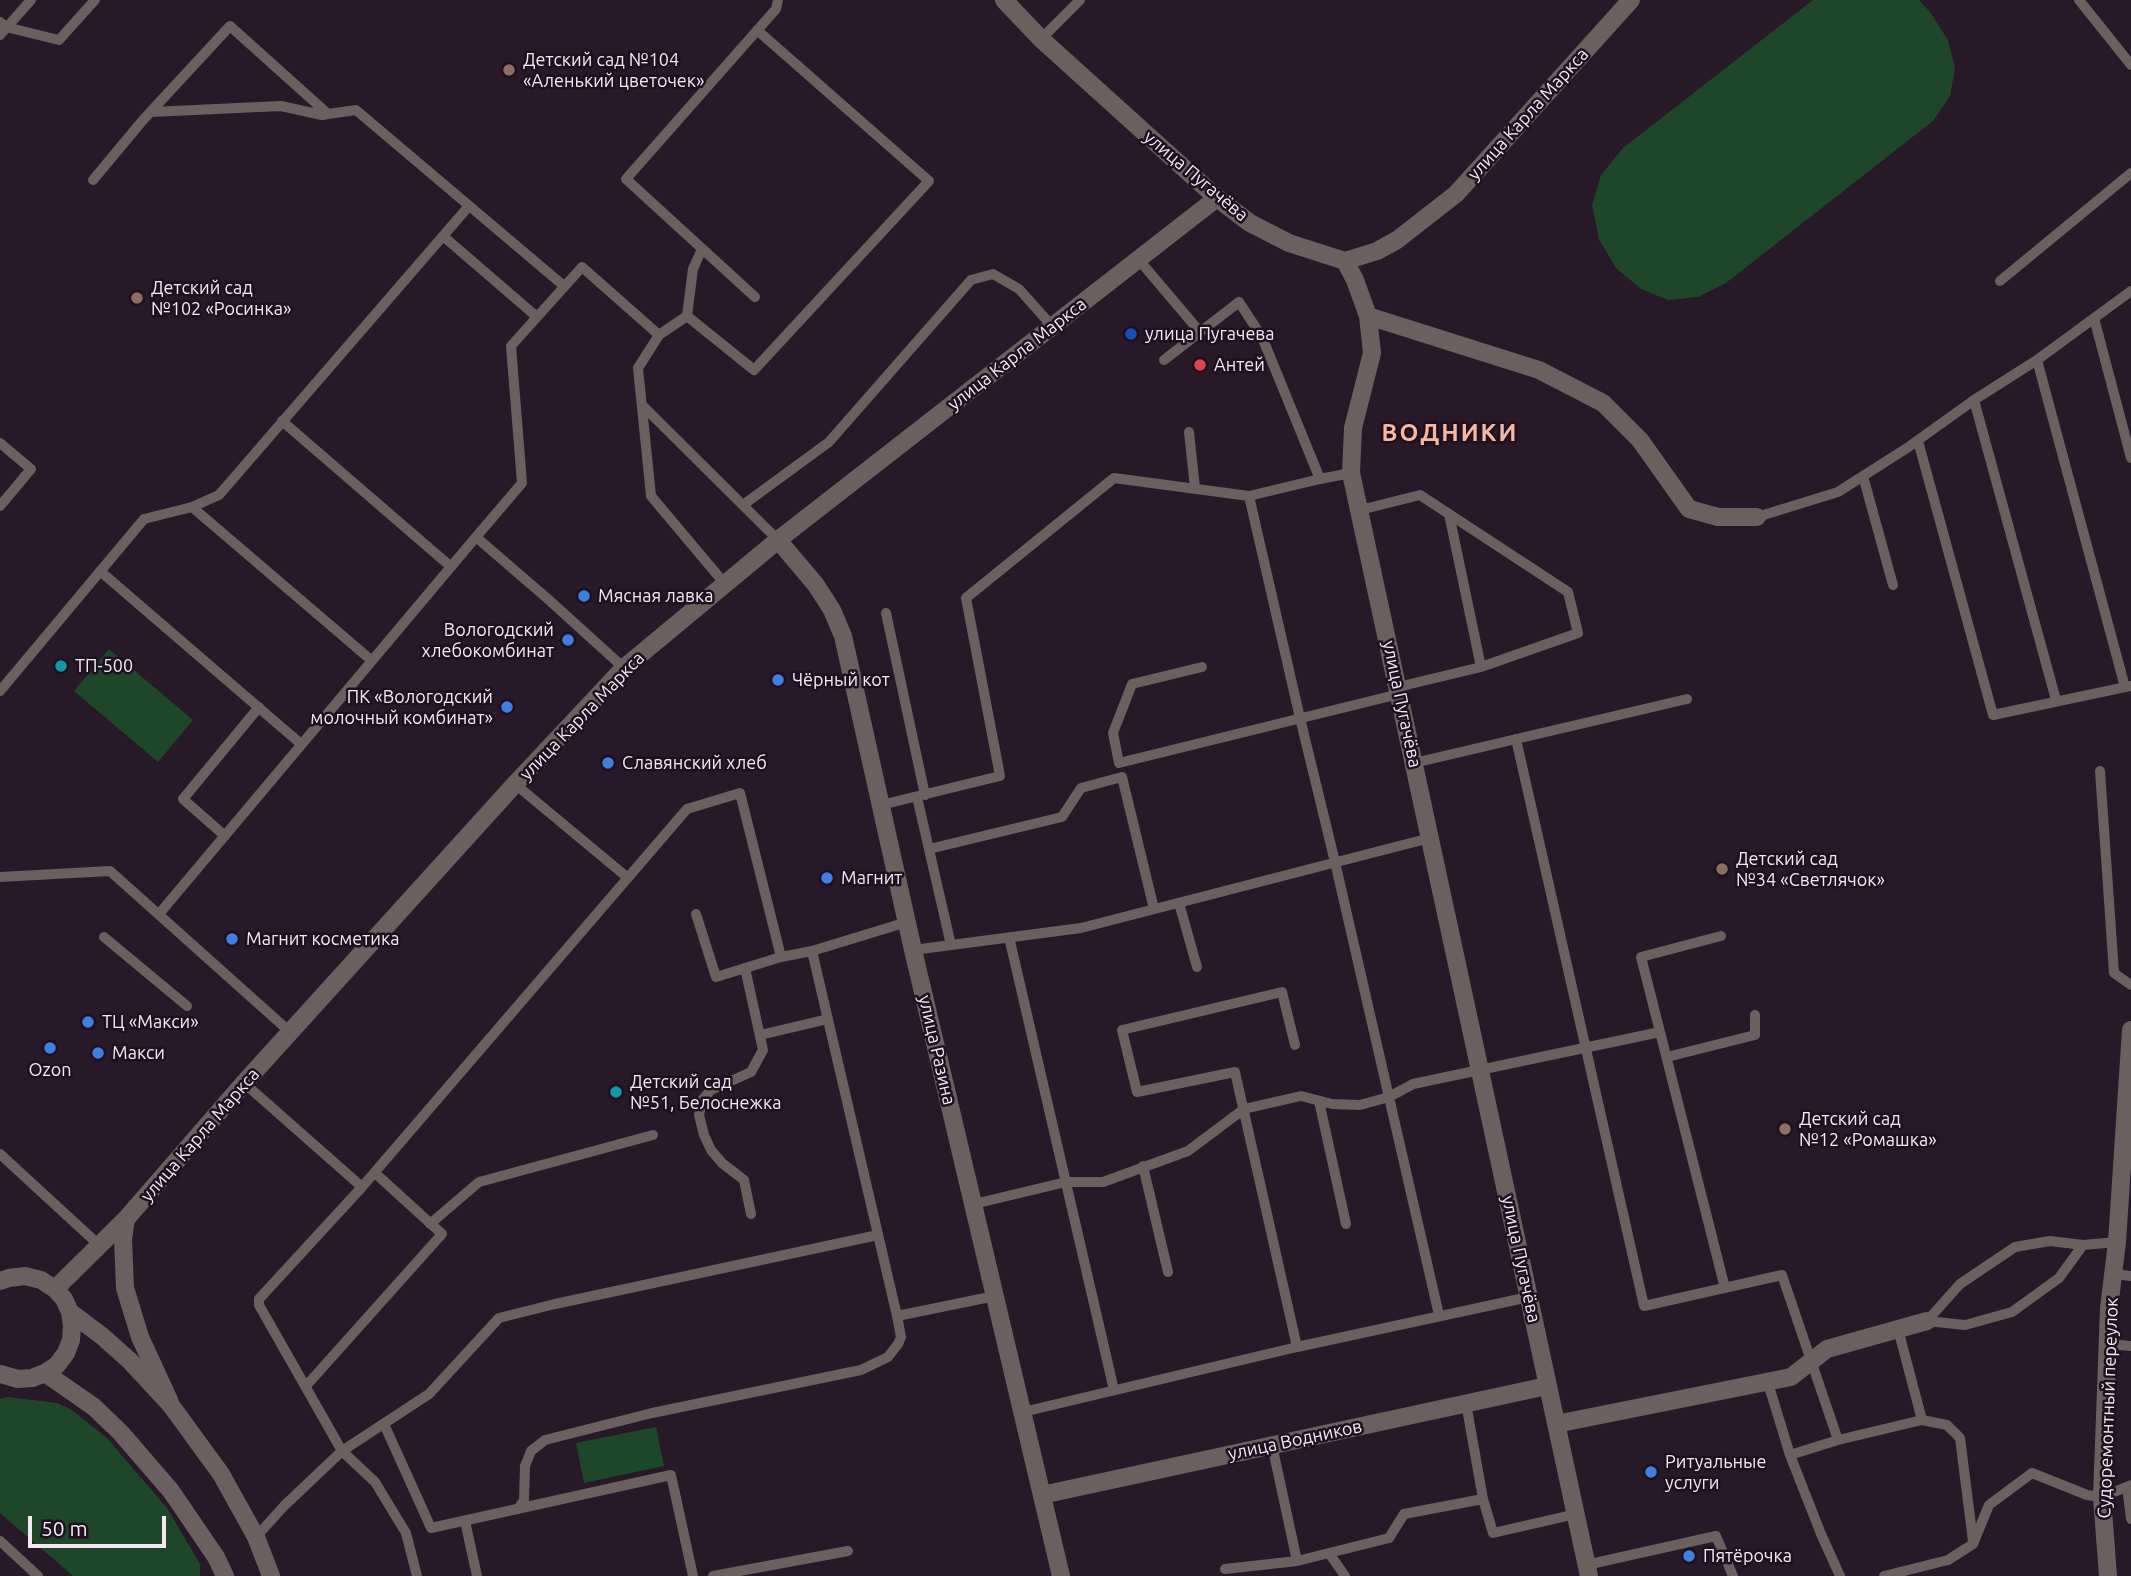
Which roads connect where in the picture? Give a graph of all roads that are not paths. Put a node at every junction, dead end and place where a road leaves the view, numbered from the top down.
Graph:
1 (31, 0) edge
2 (95, 0) edge
3 (778, 0) edge
4 (1004, 0) edge
5 (1080, 0) edge
6 (1631, 0) edge
7 (2079, 0) edge
8 (2, 28) edge
9 (757, 30) junction
10 (1041, 39) junction
11 (2131, 65) edge
12 (150, 112) junction
13 (328, 114) junction
14 (2131, 173) edge
15 (93, 180) dead end
16 (1217, 198) junction
17 (469, 206) junction
18 (443, 236) junction
19 (702, 249) junction
20 (1139, 260) junction
21 (1345, 261) junction
22 (2000, 281) dead end
23 (564, 286) junction
24 (2131, 291) edge
25 (755, 297) dead end
26 (1368, 316) junction
27 (537, 317) junction
28 (687, 317) junction
29 (2094, 318) junction
30 (1052, 326) junction
31 (1200, 332) junction
32 (659, 335) junction
33 (1164, 360) dead end
34 (2037, 360) junction
35 (1975, 400) junction
36 (642, 405) junction
37 (282, 421) junction
38 (1189, 432) dead end
39 (1918, 440) junction
40 (0, 443) edge
41 (2131, 458) edge
42 (1351, 473) junction
43 (1863, 476) junction
44 (1320, 480) junction
45 (1195, 488) junction
46 (1249, 495) junction
47 (743, 505) junction
48 (0, 506) edge
49 (192, 507) junction
50 (1360, 510) junction
51 (1449, 514) junction
52 (1757, 517) joint
53 (476, 537) junction
54 (778, 540) junction
55 (450, 566) junction
56 (100, 571) junction
57 (725, 584) junction
58 (1893, 585) dead end
59 (886, 613) dead end
60 (371, 660) junction
61 (1202, 667) dead end
62 (1481, 667) junction
63 (624, 668) junction
64 (2128, 686) edge
65 (1399, 690) junction
66 (0, 691) edge
67 (1687, 699) dead end
68 (2056, 701) junction
69 (259, 707) junction
70 (1300, 718) junction
71 (1516, 739) junction
72 (301, 744) junction
73 (1414, 763) junction
74 (2099, 771) dead end
75 (515, 784) junction
76 (921, 796) junction
77 (881, 805) junction
78 (225, 835) junction
79 (1430, 838) junction
80 (929, 849) junction
81 (1335, 862) junction
82 (0, 877) edge
83 (628, 878) junction
84 (1179, 903) junction
85 (1154, 909) junction
86 (159, 914) junction
87 (696, 914) dead end
88 (907, 922) junction
89 (104, 936) dead end
90 (1721, 936) dead end
91 (1009, 937) junction
92 (951, 945) junction
93 (812, 950) junction
94 (913, 950) junction
95 (781, 957) junction
96 (745, 968) junction
97 (1197, 968) dead end
98 (2131, 985) edge
99 (187, 1006) dead end
100 (1755, 1015) dead end
101 (828, 1019) junction
102 (2131, 1030) edge
103 (290, 1032) junction
104 (1660, 1032) junction
105 (760, 1035) junction
106 (1295, 1045) dead end
107 (1586, 1048) junction
108 (1667, 1057) junction
109 (1481, 1069) junction
110 (244, 1083) junction
111 (1389, 1097) junction
112 (1319, 1101) junction
113 (1244, 1109) junction
114 (653, 1135) dead end
115 (0, 1154) edge
116 (1143, 1166) junction
117 (374, 1173) junction
118 (1066, 1182) junction
119 (362, 1187) junction
120 (974, 1203) junction
121 (751, 1214) dead end
122 (126, 1219) junction
123 (430, 1224) junction
124 (1346, 1224) dead end
125 (878, 1235) junction
126 (2117, 1242) junction
127 (99, 1245) junction
128 (2083, 1245) junction
129 (1168, 1272) dead end
130 (2123, 1275) edge
131 (0, 1281) edge
132 (1725, 1288) junction
133 (55, 1289) junction
134 (995, 1296) junction
135 (1529, 1297) junction
136 (70, 1312) junction
137 (1439, 1315) junction
138 (897, 1316) junction
139 (1927, 1321) junction
140 (1898, 1329) junction
141 (2108, 1343) junction
142 (2131, 1346) edge
143 (1297, 1347) junction
144 (1813, 1360) junction
145 (45, 1373) junction
146 (0, 1374) edge
147 (1768, 1383) junction
148 (306, 1386) junction
149 (1547, 1386) junction
150 (1114, 1390) junction
151 (170, 1404) junction
152 (1466, 1404) junction
153 (1023, 1412) junction
154 (1922, 1420) junction
155 (384, 1424) junction
156 (1556, 1424) junction
157 (1838, 1440) junction
158 (1272, 1445) junction
159 (342, 1451) junction
160 (1790, 1455) junction
161 (2129, 1486) edge
162 (1042, 1495) junction
163 (2102, 1497) junction
164 (1483, 1499) junction
165 (518, 1509) junction
166 (1576, 1514) junction
167 (2131, 1518) edge
168 (465, 1521) junction
169 (256, 1537) junction
170 (0, 1541) edge
171 (1973, 1544) junction
172 (848, 1551) dead end
173 (1329, 1553) junction
174 (1297, 1561) junction
175 (1225, 1569) dead end
176 (1587, 1570) edge
177 (38, 1576) edge
178 (225, 1576) edge
179 (271, 1576) edge
180 (416, 1576) edge
181 (477, 1576) edge
182 (693, 1576) edge
183 (713, 1576) edge
184 (1060, 1576) edge
185 (1345, 1576) edge
186 (1734, 1576) edge
187 (1840, 1576) edge
188 (1884, 1576) edge
189 (2108, 1576) edge

1 - 8 lane
2 - 8 lane
3 - 9 lane
4 - 10 street, улица Пугачёва
5 - 10 lane
6 - 21 street, улица Карла Маркса
7 - 11 lane
9 - 19 lane
9 - 28 lane
10 - 16 street, улица Пугачёва
12 - 13 lane
12 - 13 lane
12 - 15 lane
13 - 17 lane
14 - 22 lane
16 - 20 street, улица Карла Маркса
16 - 21 street, улица Пугачёва
17 - 18 lane
17 - 23 lane
18 - 27 lane
18 - 37 lane
19 - 25 lane
19 - 28 lane
20 - 30 street, улица Карла Маркса
20 - 31 lane
21 - 26 street, улица Пугачёва
23 - 27 lane
23 - 32 lane
24 - 29 lane
26 - 42 street, улица Пугачёва
26 - 52 street
27 - 53 lane
28 - 32 lane
29 - 34 lane
29 - 41 lane
30 - 47 lane
30 - 54 street, улица Карла Маркса
31 - 33 lane
31 - 44 lane
32 - 36 lane
34 - 35 lane
34 - 64 lane
35 - 39 lane
35 - 68 lane
36 - 47 lane
36 - 57 lane
37 - 49 lane
37 - 55 lane
38 - 45 lane
39 - 43 lane
39 - 68 lane
40 - 48 lane
42 - 44 lane
42 - 50 street, улица Пугачёва
43 - 52 lane
43 - 58 lane
44 - 46 lane
45 - 46 lane
45 - 76 lane
46 - 70 lane
47 - 54 lane
49 - 56 lane
49 - 60 lane
50 - 51 lane
50 - 65 street, улица Пугачёва
51 - 62 lane
51 - 62 lane
53 - 55 lane
53 - 63 lane
54 - 57 street, улица Карла Маркса
54 - 77 street, улица Разина
55 - 60 lane
56 - 66 lane
56 - 69 lane
57 - 63 street, улица Карла Маркса
59 - 76 lane
60 - 72 lane
61 - 70 lane
62 - 65 lane
63 - 75 street, улица Карла Маркса
64 - 68 lane
65 - 70 lane
65 - 73 street, улица Пугачёва
67 - 71 lane
69 - 72 lane
69 - 78 lane
70 - 81 lane
71 - 73 lane
71 - 107 lane
72 - 78 lane
73 - 79 street, улица Пугачёва
74 - 98 lane
75 - 83 lane
75 - 103 street, улица Карла Маркса
76 - 77 lane
76 - 80 lane
77 - 88 street, улица Разина
78 - 86 lane
79 - 81 lane
79 - 109 street, улица Пугачёва
80 - 85 lane
80 - 92 lane
81 - 84 lane
81 - 111 lane
82 - 86 lane
83 - 95 lane
83 - 117 lane
84 - 85 lane
84 - 97 lane
85 - 91 lane
86 - 103 lane
87 - 96 lane
88 - 93 lane
88 - 94 street, улица Разина
89 - 99 lane
90 - 104 lane
91 - 92 lane
91 - 118 lane
92 - 94 lane
93 - 95 lane
93 - 101 lane
94 - 120 street, улица Разина
95 - 96 lane
96 - 105 lane
100 - 108 lane
101 - 105 lane
101 - 125 lane
102 - 126 street, Судоремонтный переулок
103 - 110 street, улица Карла Маркса
104 - 107 lane
104 - 108 lane
105 - 121 lane
106 - 113 lane
107 - 109 lane
107 - 132 lane
108 - 132 lane
109 - 111 lane
109 - 135 street, улица Пугачёва
110 - 119 lane
110 - 122 street, улица Карла Маркса
111 - 112 lane
111 - 137 lane
112 - 113 lane
112 - 124 lane
113 - 116 lane
113 - 143 lane
114 - 123 lane
115 - 127 lane
116 - 118 lane
116 - 129 lane
117 - 119 lane
117 - 123 lane
118 - 120 lane
118 - 150 lane
119 - 148 lane
120 - 134 street, улица Разина
122 - 127 street, улица Карла Маркса
122 - 151 street
123 - 148 lane
125 - 138 lane
125 - 155 lane
126 - 128 lane
126 - 130 street, Судоремонтный переулок
127 - 133 street, улица Карла Маркса
128 - 139 lane
128 - 139 lane
130 - 141 street, Судоремонтный переулок
131 - 133 street
132 - 144 lane
133 - 136 street
134 - 138 lane
134 - 153 street, улица Разина
135 - 137 lane
135 - 149 street, улица Пугачёва
136 - 145 street
136 - 151 street
137 - 143 lane
138 - 165 lane
139 - 140 street
140 - 144 street
140 - 154 lane
141 - 142 lane
141 - 163 street, Судоремонтный переулок
143 - 150 lane
144 - 147 street
144 - 157 lane
145 - 146 street
145 - 178 street
147 - 156 street
147 - 160 lane
148 - 159 lane
149 - 152 street, улица Водников
149 - 156 street, улица Пугачёва
150 - 153 lane
151 - 169 street
152 - 158 street, улица Водников
152 - 164 lane
153 - 162 street, улица Разина
154 - 157 lane
154 - 171 lane
155 - 159 lane
155 - 168 lane
156 - 166 street, улица Пугачёва
157 - 160 lane
158 - 162 street, улица Водников
158 - 174 lane
159 - 169 lane
159 - 180 lane
160 - 187 lane
161 - 163 lane
161 - 167 lane
162 - 184 street, улица Разина
163 - 171 lane
163 - 189 street, Судоремонтный переулок
164 - 166 lane
164 - 173 lane
165 - 168 lane
165 - 182 lane
166 - 176 street, улица Пугачёва
168 - 181 lane
169 - 179 street
170 - 177 lane
171 - 188 lane
172 - 183 lane
173 - 174 lane
173 - 185 lane
174 - 175 lane
176 - 186 lane

